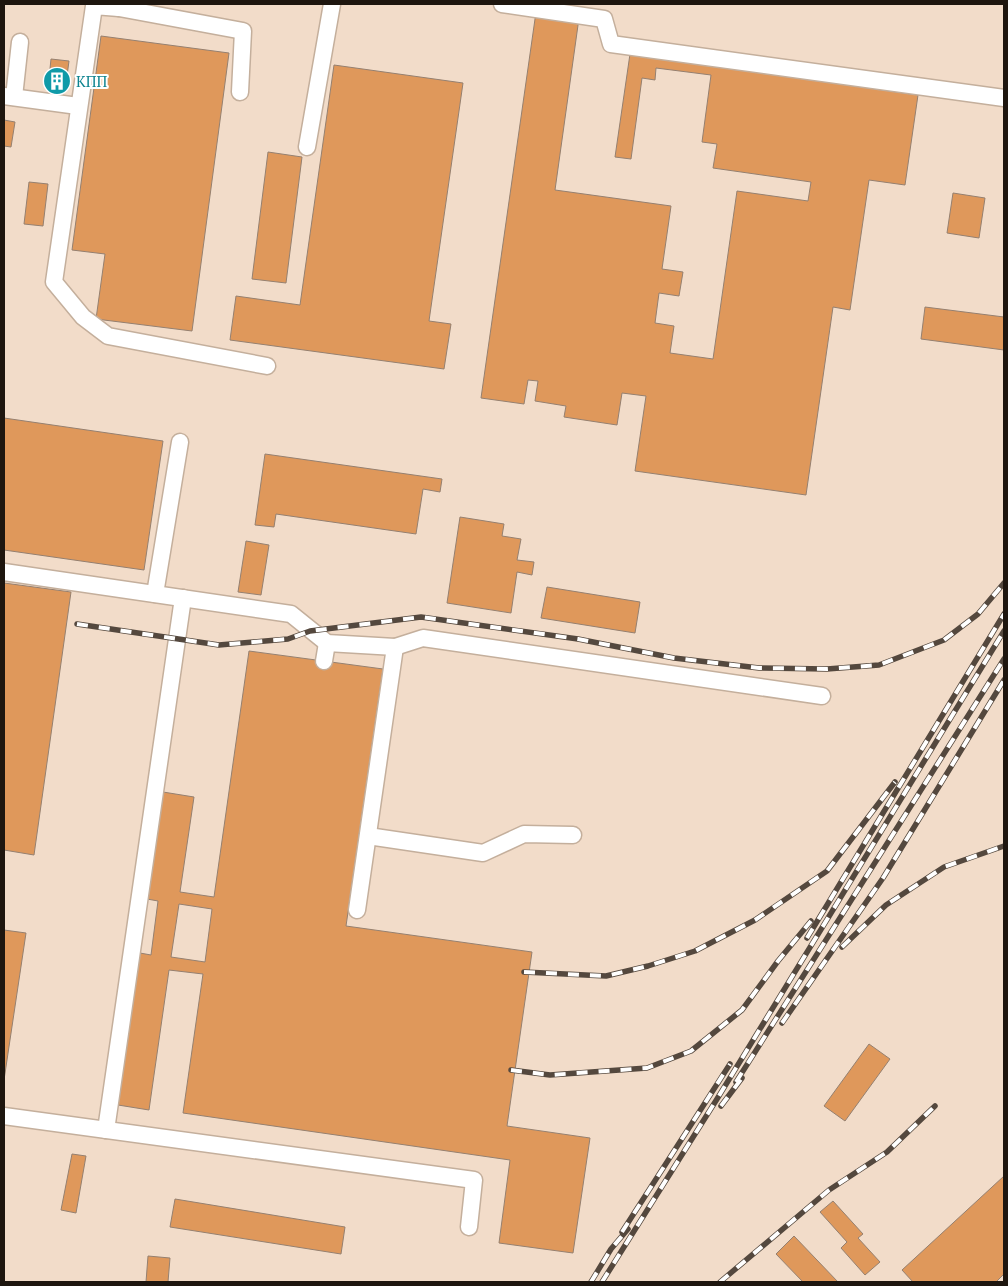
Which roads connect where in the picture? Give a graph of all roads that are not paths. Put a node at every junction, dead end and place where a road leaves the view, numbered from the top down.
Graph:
1 (332, 4) edge
2 (502, 4) edge
3 (121, 6) edge
4 (20, 42) dead end
5 (240, 92) dead end
6 (9, 97) edge
7 (1004, 98) edge
8 (78, 106) junction
9 (307, 147) dead end
10 (267, 366) dead end
11 (180, 442) dead end
12 (4, 572) edge
13 (155, 594) junction
14 (183, 598) junction
15 (327, 643) junction
16 (395, 647) junction
17 (324, 661) dead end
18 (822, 696) dead end
19 (573, 835) dead end
20 (368, 836) junction
21 (357, 910) dead end
22 (4, 1116) edge
23 (106, 1130) junction
24 (469, 1227) dead end

1 - 9 street
2 - 7 street
3 - 5 street
3 - 8 street
4 - 6 street
6 - 8 street
8 - 10 street
11 - 13 street
12 - 13 street
13 - 14 street
14 - 15 street
14 - 23 street
15 - 16 street
15 - 17 street
16 - 18 street
16 - 20 street
19 - 20 street
20 - 21 street
22 - 23 street
23 - 24 street

